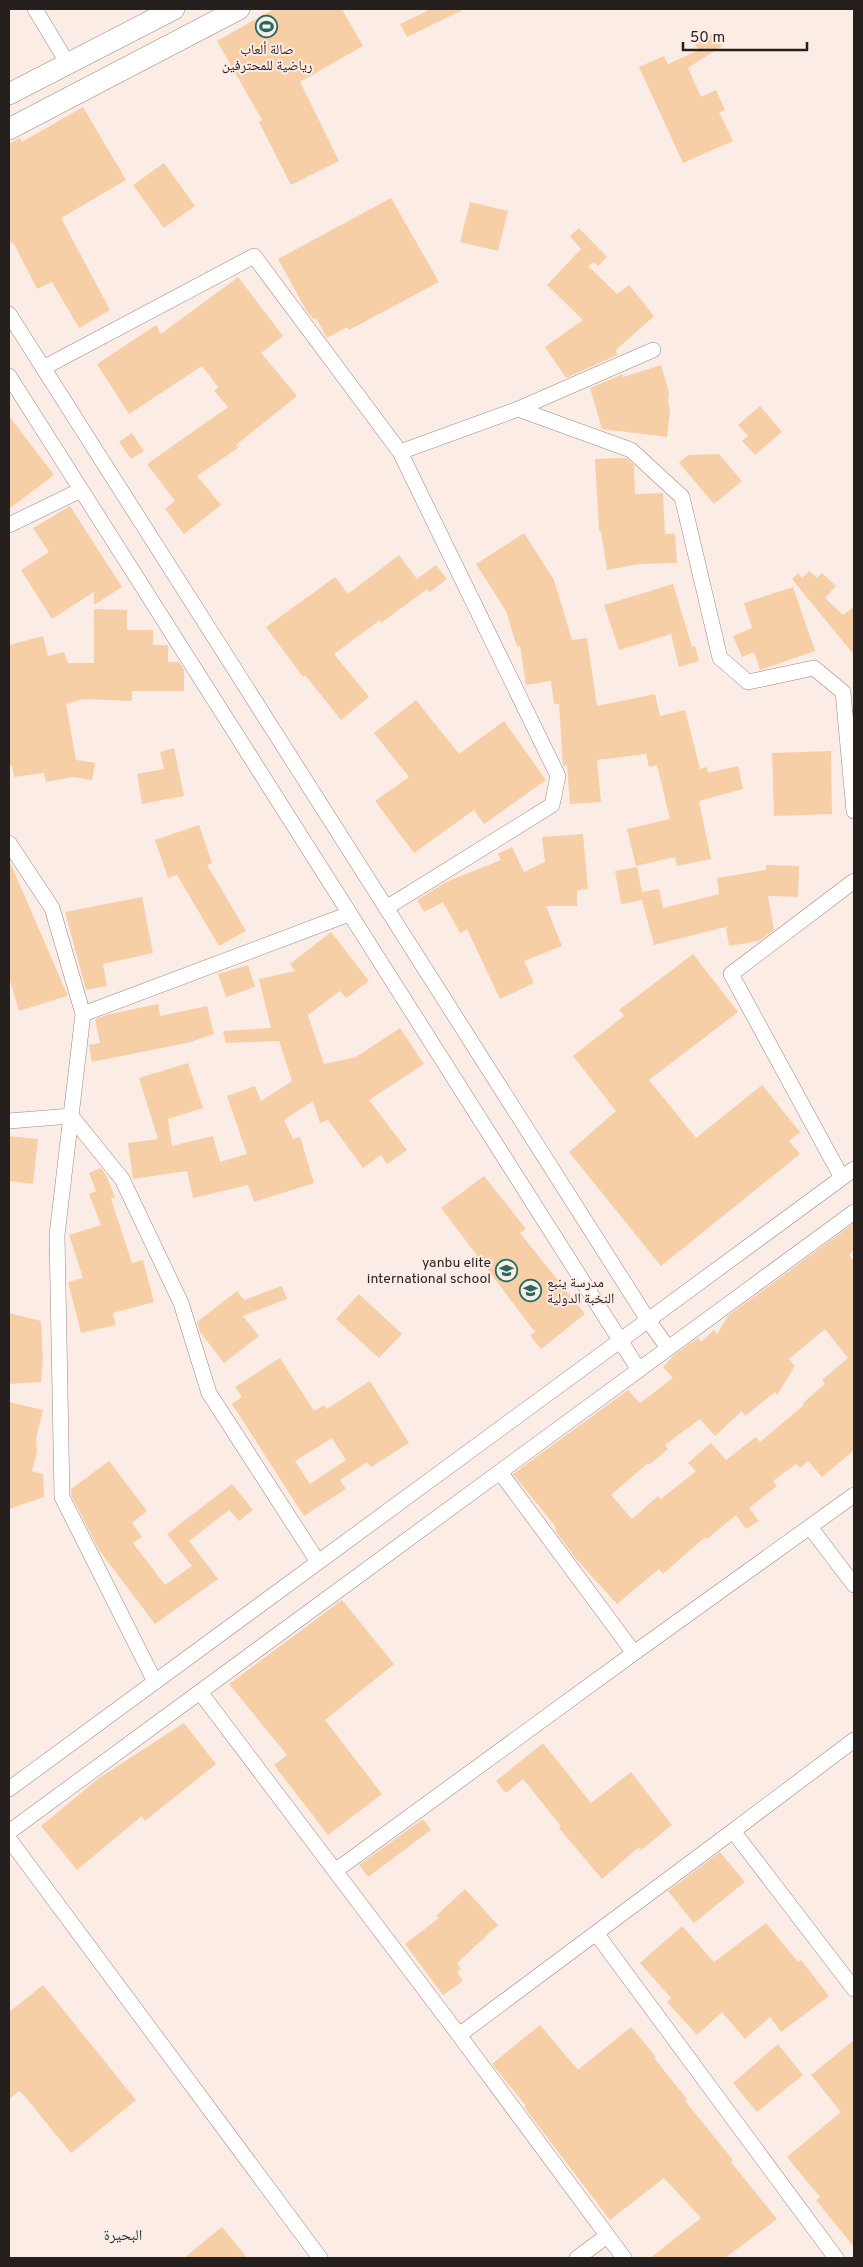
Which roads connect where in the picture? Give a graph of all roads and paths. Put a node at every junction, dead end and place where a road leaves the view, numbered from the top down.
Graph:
1 (35, 9) edge
2 (174, 9) edge
3 (239, 9) edge
4 (68, 64) junction
5 (9, 94) edge
6 (9, 129) edge
7 (9, 314) edge
8 (653, 350) dead end
9 (43, 368) junction
10 (9, 376) edge
11 (518, 409) junction
12 (400, 452) junction
13 (81, 490) junction
14 (9, 525) edge
15 (854, 811) edge
16 (9, 843) edge
17 (854, 881) edge
18 (386, 908) junction
19 (349, 914) junction
20 (83, 1014) junction
21 (71, 1116) junction
22 (9, 1121) edge
23 (854, 1168) edge
24 (842, 1178) junction
25 (854, 1212) edge
26 (648, 1320) junction
27 (619, 1341) junction
28 (668, 1348) junction
29 (639, 1370) junction
30 (500, 1472) junction
31 (854, 1496) edge
32 (810, 1527) junction
33 (318, 1562) junction
34 (854, 1585) edge
35 (634, 1653) junction
36 (154, 1682) junction
37 (200, 1692) junction
38 (854, 1740) edge
39 (9, 1789) edge
40 (733, 1831) junction
41 (9, 1832) edge
42 (9, 1839) edge
43 (335, 1872) junction
44 (596, 1933) junction
45 (854, 1989) edge
46 (459, 2035) junction
47 (607, 2236) junction
48 (320, 2258) edge
49 (577, 2258) edge
50 (624, 2258) edge
51 (836, 2258) edge

1 - 4 street
2 - 4 main road
3 - 6 main road
4 - 5 main road
7 - 9 street
8 - 11 street
9 - 12 street
9 - 18 street
10 - 13 street
11 - 12 street
11 - 15 street
12 - 18 street
13 - 14 street
13 - 19 street
16 - 20 street
17 - 24 street
18 - 26 street
19 - 20 street
19 - 27 street
20 - 21 street
21 - 22 street
21 - 33 street
21 - 36 street
23 - 24 street
24 - 26 street
25 - 28 street
26 - 27 street
26 - 28 street
27 - 29 street
27 - 33 street
28 - 29 street
29 - 30 street
30 - 35 street
30 - 37 street
31 - 32 street
32 - 34 street
32 - 35 street
33 - 36 street
35 - 43 street
36 - 39 street
37 - 41 street
37 - 43 street
38 - 40 street
40 - 44 street
40 - 45 street
42 - 48 street
43 - 46 street
44 - 46 street
44 - 51 street
46 - 47 street
47 - 49 street
47 - 50 street

